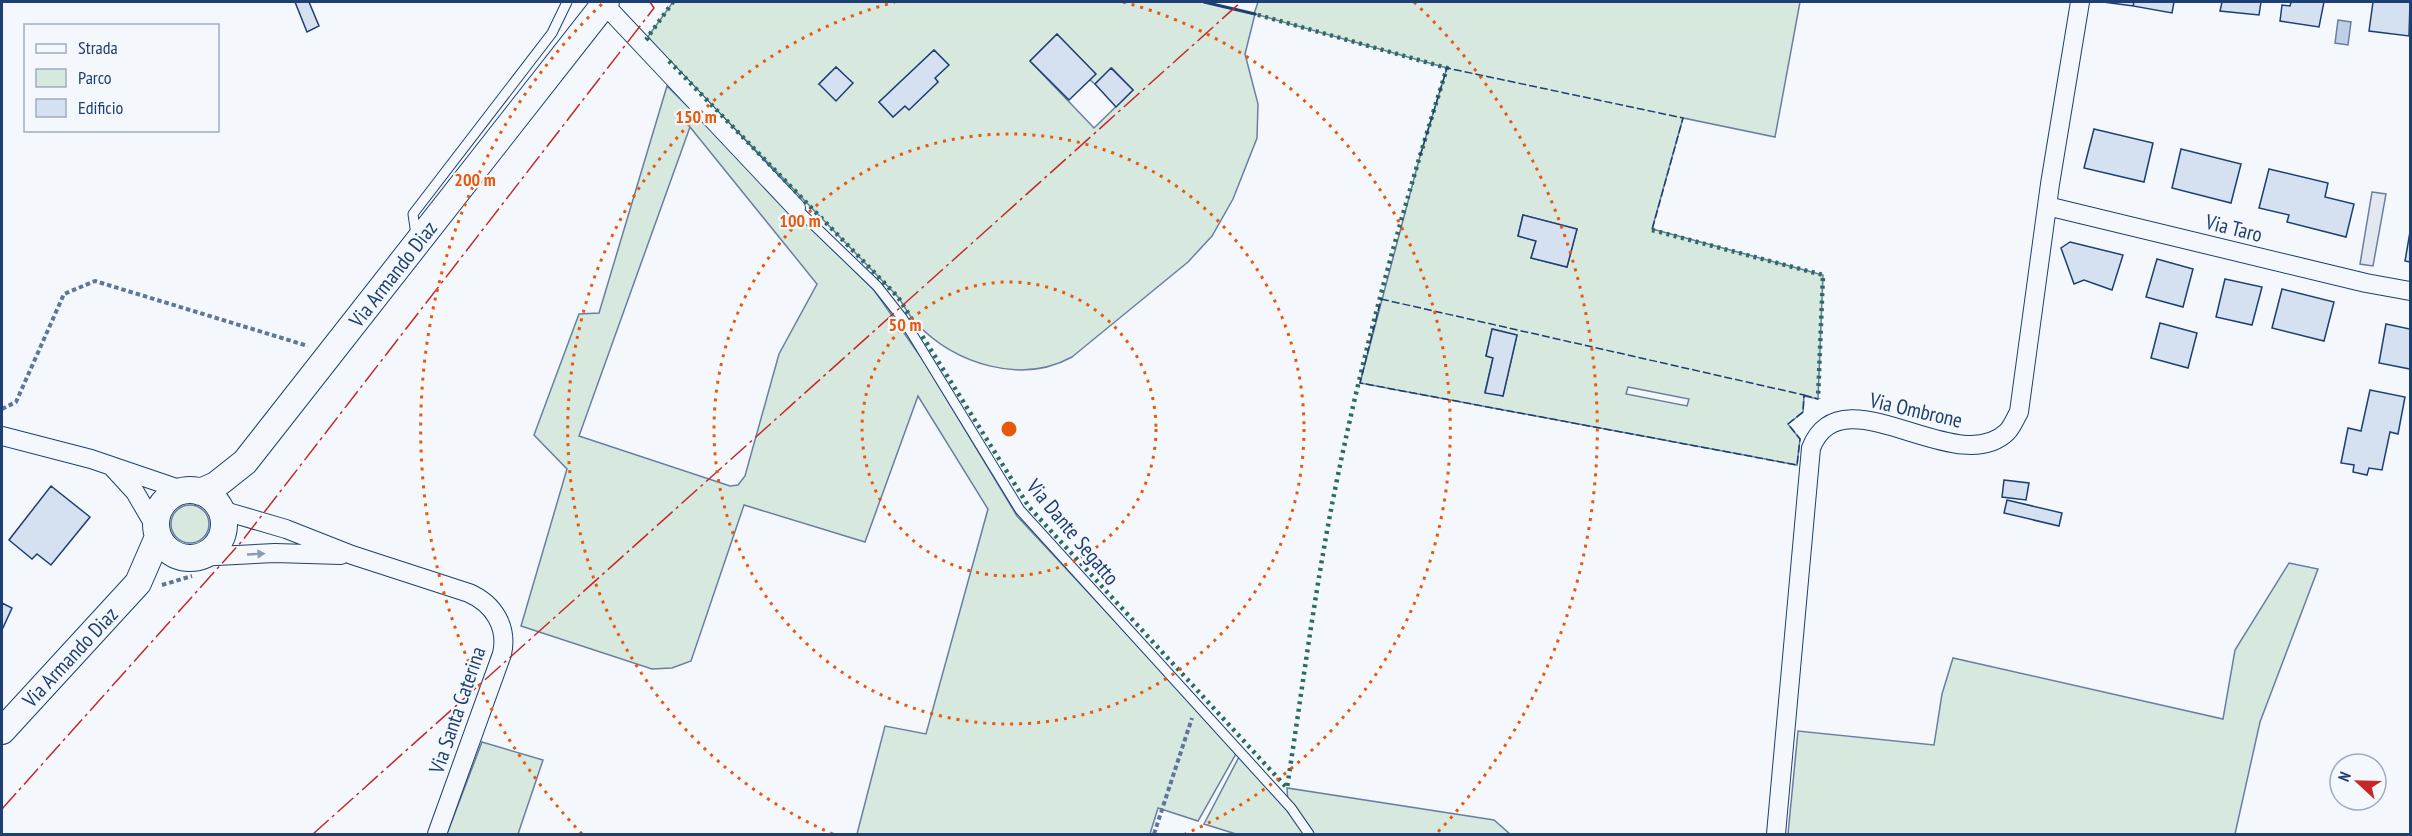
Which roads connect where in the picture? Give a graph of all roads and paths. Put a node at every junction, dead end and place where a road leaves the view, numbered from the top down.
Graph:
1 (567, 2) edge
2 (2080, 2) edge
3 (605, 3) edge
4 (2047, 206) junction
5 (796, 208) joint
6 (418, 243) junction
7 (2410, 291) edge
8 (314, 337) dead end
9 (2, 409) edge
10 (2, 436) edge
11 (245, 462) junction
12 (112, 467) junction
13 (192, 491) junction
14 (221, 510) junction
15 (157, 532) junction
16 (352, 555) junction
17 (195, 563) junction
18 (148, 585) junction
19 (2, 731) edge
20 (1186, 736) dead end
21 (437, 834) edge
22 (1154, 834) edge
23 (1309, 834) edge
24 (1776, 834) edge

1 - 6 lane
2 - 4 street, Via Ombrone
3 - 5 street, Via Dante Segatto
3 - 6 street, Via Armando Diaz
4 - 7 street, Via Taro
4 - 24 street, Via Ombrone
5 - 23 lane, Via Dante Segatto
6 - 11 street, Via Armando Diaz
8 - 9 path
10 - 12 street
11 - 13 street, Via Armando Diaz
11 - 14 street, Via Armando Diaz
12 - 13 street
12 - 15 street
13 - 14 street
13 - 15 street, Via Armando Diaz
14 - 16 street, Via Santa Caterina
14 - 17 street, Via Armando Diaz
15 - 17 street
15 - 18 street, Via Armando Diaz
17 -> 16 street, Via Santa Caterina
16 - 21 street, Via Santa Caterina
17 - 18 street, Via Armando Diaz
17 - 18 path
18 - 19 street, Via Armando Diaz
20 - 22 path

